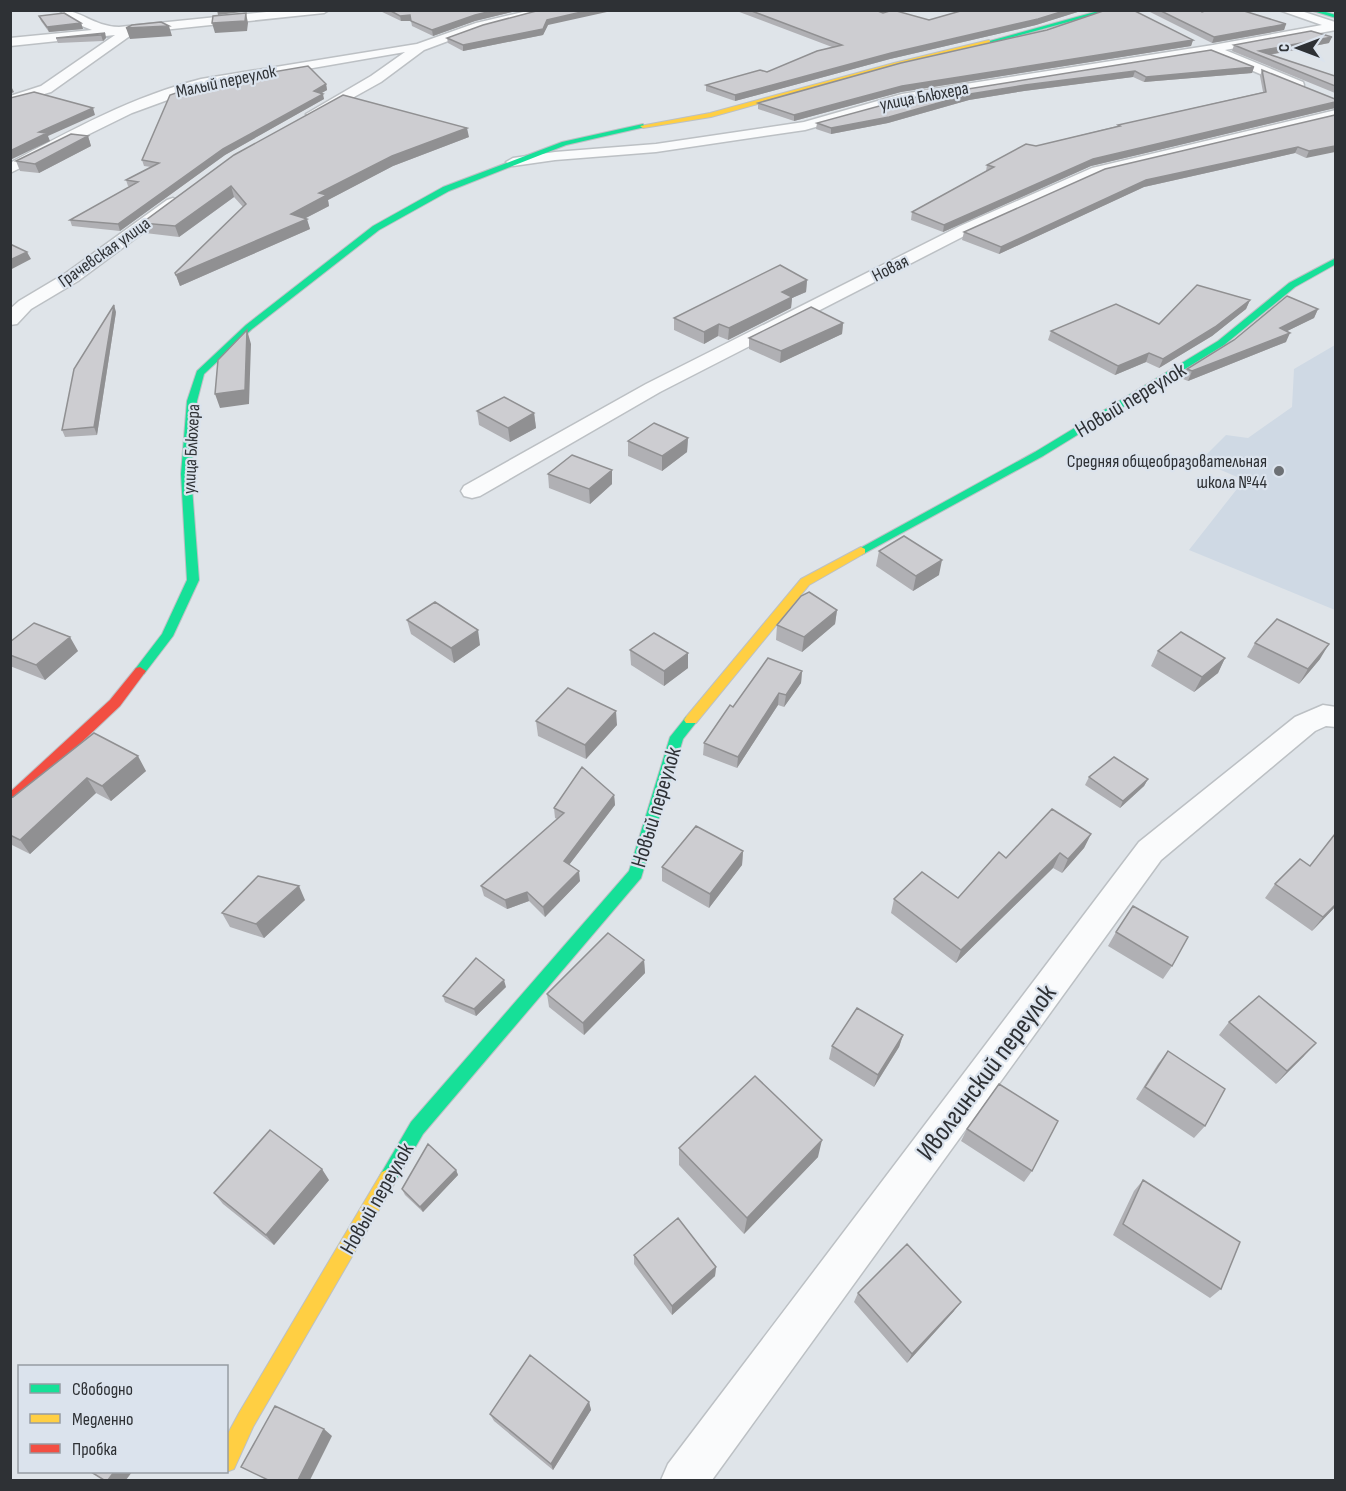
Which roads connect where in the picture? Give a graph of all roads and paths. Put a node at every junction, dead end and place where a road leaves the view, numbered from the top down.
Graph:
1 (64, 10) edge
2 (324, 10) edge
3 (550, 10) edge
4 (1110, 10) edge
5 (1284, 10) edge
6 (1312, 10) edge
7 (1329, 10) edge
8 (1335, 13) edge
9 (1335, 17) edge
10 (1335, 26) edge
11 (130, 30) junction
12 (1191, 39) edge
13 (10, 42) edge
14 (420, 46) junction
15 (1211, 49) junction
16 (1315, 92) edge
17 (10, 100) edge
18 (1335, 114) edge
19 (303, 120) edge
20 (513, 162) junction
21 (10, 169) edge
22 (185, 194) edge
23 (1335, 260) edge
24 (10, 320) edge
25 (472, 491) dead end
26 (1335, 717) edge
27 (10, 801) edge
28 (228, 1457) edge
29 (684, 1480) edge

1 - 11 street
2 - 11 street
3 - 14 street
4 - 20 street, улица Блюхера
5 - 10 street
6 - 9 street
7 - 8 street
10 - 15 street, улица Блюхера
11 - 13 street
11 - 17 street
12 - 15 street
14 - 19 street
14 - 21 street, Малый переулок
15 - 16 street
15 - 20 street, улица Блюхера
18 - 25 street, Новая
20 - 27 street, улица Блюхера
22 - 24 street, Грачевская улица
23 - 28 street, Новый переулок
26 - 29 street, Иволгинский переулок

